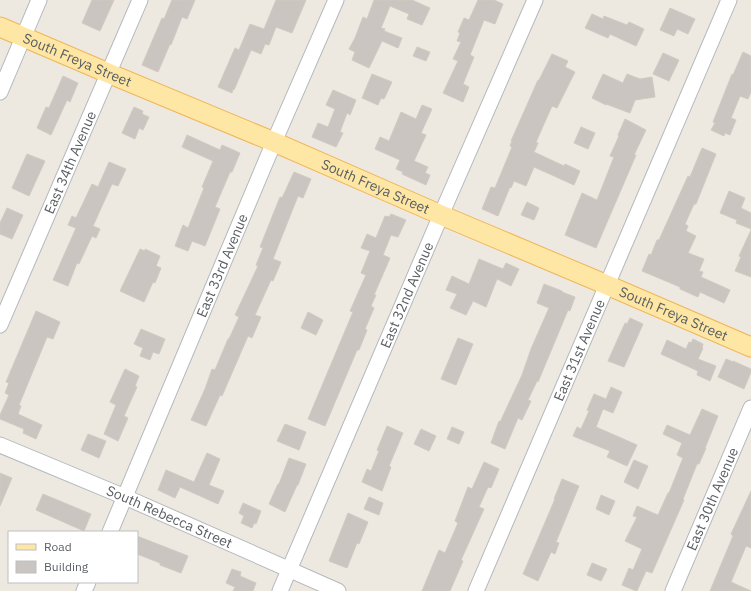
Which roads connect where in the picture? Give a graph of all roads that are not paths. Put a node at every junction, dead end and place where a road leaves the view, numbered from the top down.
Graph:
1 (39, 0) edge
2 (140, 0) edge
3 (336, 0) edge
4 (535, 0) edge
5 (729, 0) edge
6 (0, 26) edge
7 (23, 37) junction
8 (108, 73) junction
9 (0, 92) edge
10 (274, 142) junction
11 (441, 214) junction
12 (608, 285) junction
13 (0, 325) edge
14 (751, 347) edge
15 (751, 408) edge
16 (0, 445) edge
17 (125, 497) junction
18 (110, 531) edge
19 (289, 570) junction
20 (280, 591) edge
21 (338, 591) edge
22 (476, 591) edge
23 (673, 591) edge

1 - 7 street
2 - 8 street, East 34th Avenue
3 - 10 street, East 33rd Avenue
4 - 11 street, East 32nd Avenue
5 - 12 street, East 31st Avenue
6 - 7 main road, South Freya Street
7 - 8 main road, South Freya Street
7 - 9 street
8 - 10 main road, South Freya Street
8 - 13 street, East 34th Avenue
10 - 11 main road, South Freya Street
10 - 17 street, East 33rd Avenue
11 - 12 main road, South Freya Street
11 - 19 street, East 32nd Avenue
12 - 14 main road, South Freya Street
12 - 22 street, East 31st Avenue
15 - 23 street, East 30th Avenue
16 - 17 street, South Rebecca Street
17 - 18 street, East 33rd Avenue
17 - 19 street, South Rebecca Street
19 - 20 street, East 32nd Avenue
19 - 21 street, South Rebecca Street

